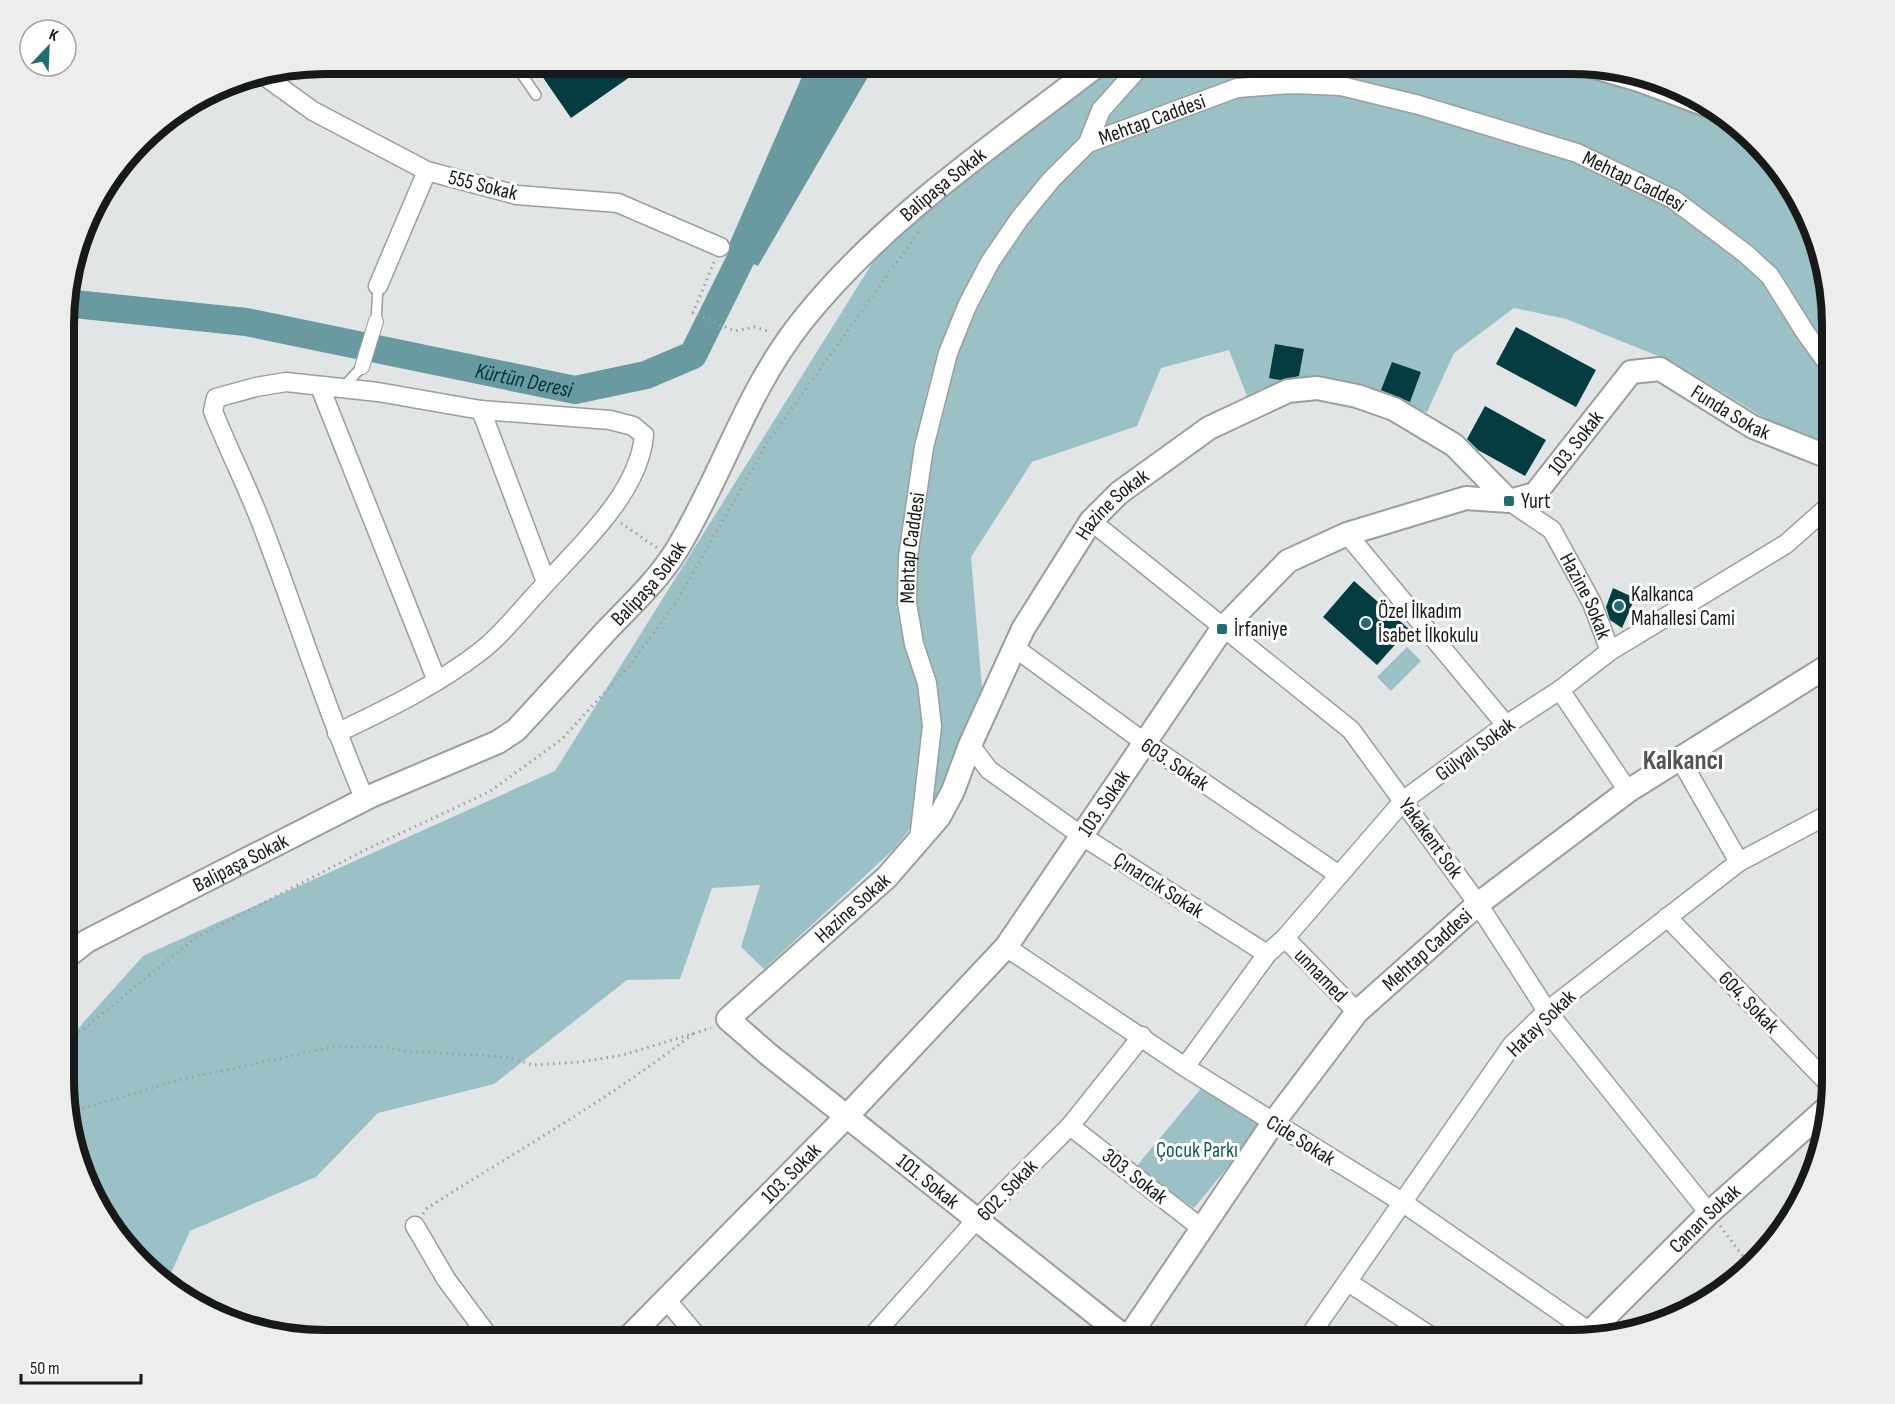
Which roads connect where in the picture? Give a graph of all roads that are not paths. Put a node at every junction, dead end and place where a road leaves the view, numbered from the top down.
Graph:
1 (522, 74) edge
2 (1086, 74) edge
3 (1133, 74) edge
4 (269, 80) edge
5 (536, 95) dead end
6 (1088, 143) junction
7 (427, 171) junction
8 (720, 247) road end
9 (378, 286) joint
10 (376, 321) joint
11 (1821, 353) edge
12 (362, 367) joint
13 (1631, 372) joint
14 (320, 387) junction
15 (341, 389) junction
16 (481, 410) junction
17 (1821, 454) edge
18 (1509, 501) junction
19 (1821, 514) edge
20 (1091, 521) junction
21 (1347, 534) junction
22 (546, 582) junction
23 (1222, 629) junction
24 (1015, 648) junction
25 (1610, 651) junction
26 (1821, 671) edge
27 (437, 681) junction
28 (1560, 690) junction
29 (1506, 725) junction
30 (337, 733) junction
31 (1144, 742) junction
32 (970, 745) junction
33 (1679, 757) junction
34 (1628, 791) junction
35 (365, 800) junction
36 (1404, 800) junction
37 (1821, 819) edge
38 (1082, 836) junction
39 (919, 840) junction
40 (1739, 862) junction
41 (1339, 876) junction
42 (1478, 904) junction
43 (1667, 917) junction
44 (1285, 938) junction
45 (1006, 947) junction
46 (74, 951) edge
47 (1266, 954) junction
48 (1547, 1011) junction
49 (1357, 1012) junction
50 (728, 1019) joint
51 (1142, 1036) junction
52 (1185, 1067) junction
53 (1821, 1075) edge
54 (847, 1116) junction
55 (1818, 1116) edge
56 (1273, 1123) junction
57 (1070, 1126) junction
58 (1402, 1202) junction
59 (1709, 1213) junction
60 (976, 1221) junction
61 (415, 1226) road end
62 (1200, 1227) junction
63 (1348, 1282) junction
64 (665, 1298) junction
65 (1595, 1329) edge
66 (484, 1330) edge
67 (635, 1330) edge
68 (692, 1330) edge
69 (880, 1330) edge
70 (1114, 1330) edge
71 (1133, 1330) edge
72 (1314, 1330) edge
73 (1421, 1330) edge
74 (1582, 1330) edge

1 - 5 lane
2 - 35 street, Balipaşa Sokak
3 - 6 street
4 - 7 street, 555 Sokak
6 - 11 street, Mehtap Caddesi
6 - 39 street, Mehtap Caddesi
7 - 8 street, 555 Sokak
7 - 9 street
9 - 10 lane
10 - 12 street
12 - 15 lane
13 - 17 street, Funda Sokak
13 - 18 street, 103. Sokak
14 - 15 street
14 - 27 street
14 - 30 street
15 - 16 street
16 - 22 street
16 - 22 street
18 - 20 street, Hazine Sokak
18 - 21 street, 103. Sokak
18 - 25 street, Hazine Sokak
19 - 25 street, Gülyalı Sokak
20 - 23 street, Yakakent Sok
20 - 24 street, Hazine Sokak
21 - 23 street, 103. Sokak
21 - 29 street
22 - 27 street
23 - 31 street, 103. Sokak
23 - 36 street, Yakakent Sok
24 - 31 street, 603. Sokak
24 - 32 street, Hazine Sokak
25 - 28 street, Gülyalı Sokak
26 - 33 street, Mehtap Caddesi
27 - 30 street
28 - 29 street, Gülyalı Sokak
28 - 34 street
29 - 36 street, Gülyalı Sokak
30 - 35 street
31 - 38 street, 103. Sokak
31 - 41 street, 603. Sokak
32 - 38 street, Çınarcık Sokak
32 - 39 street, Hazine Sokak
33 - 34 street, Mehtap Caddesi
33 - 40 street
34 - 42 street, Mehtap Caddesi
35 - 46 street, Balipaşa Sokak
36 - 41 street, Gülyalı Sokak
36 - 42 street, Yakakent Sok
37 - 40 street, Hatay Sokak
38 - 45 street, 103. Sokak
38 - 47 street, Çınarcık Sokak
39 - 50 street, Hazine Sokak
40 - 43 street, Hatay Sokak
41 - 44 street, Gülyalı Sokak
42 - 48 street, Yakakent Sok
42 - 49 street, Mehtap Caddesi
43 - 48 street, Hatay Sokak
43 - 53 street, 604. Sokak
44 - 47 street, Gülyalı Sokak
44 - 49 street, unnamed
45 - 51 street, Cide Sokak
45 - 54 street, 103. Sokak
47 - 52 street, Gülyalı Sokak
48 - 58 street, Hatay Sokak
48 - 59 street, Yakakent Sok
49 - 56 street, Mehtap Caddesi
50 - 54 street, 101. Sokak
51 - 52 street, Cide Sokak
51 - 57 street, 602. Sokak
52 - 56 street, Cide Sokak
54 - 60 street, 101. Sokak
54 - 64 street, 103. Sokak
55 - 59 street, Canan Sokak
56 - 58 street, Cide Sokak
56 - 62 street, Mehtap Caddesi
57 - 60 street, 602. Sokak
57 - 62 street, 303. Sokak
58 - 63 street, Hatay Sokak
58 - 74 street, Cide Sokak
59 - 65 street, Canan Sokak
60 - 69 street, 602. Sokak
60 - 70 street, 101. Sokak
61 - 66 street
62 - 71 street, Mehtap Caddesi
63 - 72 street, Hatay Sokak
63 - 73 street
64 - 67 street, 103. Sokak
64 - 68 street

